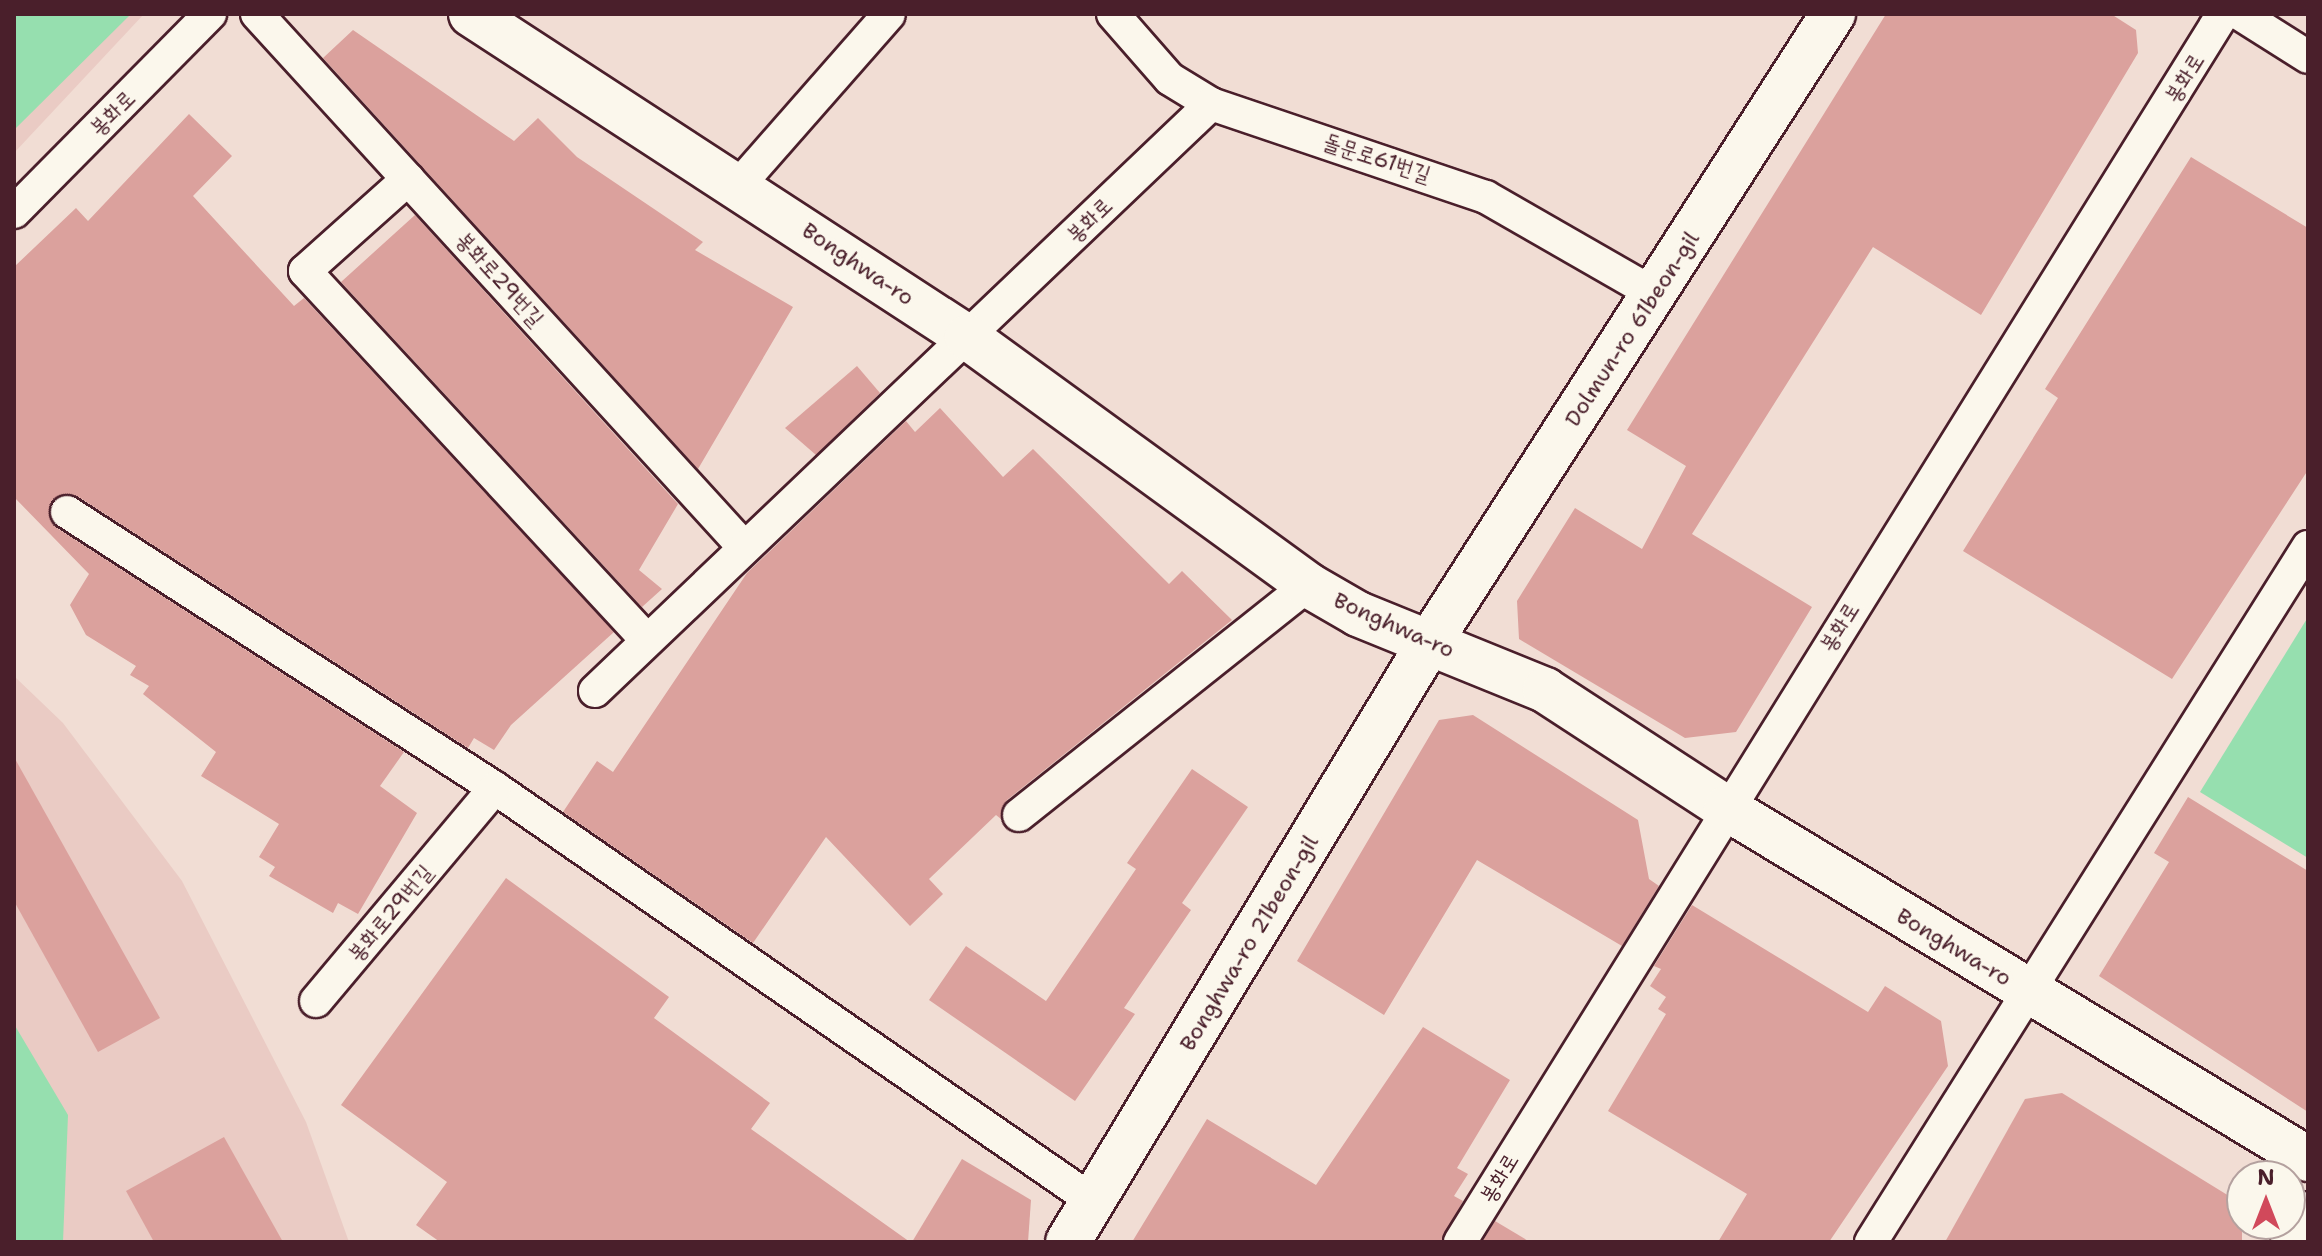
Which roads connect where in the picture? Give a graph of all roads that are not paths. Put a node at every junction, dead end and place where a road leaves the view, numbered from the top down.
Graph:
1 (210, 14) edge
2 (257, 14) edge
3 (471, 14) edge
4 (889, 14) edge
5 (1113, 14) edge
6 (1833, 14) edge
7 (2223, 14) edge
8 (2240, 14) edge
9 (2308, 57) edge
10 (1211, 104) junction
11 (408, 179) junction
12 (739, 185) junction
13 (14, 212) edge
14 (1655, 294) junction
15 (967, 337) junction
16 (67, 512) dead end
17 (742, 545) junction
18 (2308, 547) edge
19 (1308, 585) junction
20 (644, 637) junction
21 (1429, 643) junction
22 (595, 691) dead end
23 (495, 788) junction
24 (1726, 808) junction
25 (1019, 815) dead end
26 (2025, 991) junction
27 (316, 1001) dead end
28 (2308, 1159) edge
29 (1093, 1201) junction
30 (2308, 1208) edge
31 (1068, 1242) edge
32 (1460, 1242) edge
33 (1871, 1242) edge
34 (2287, 1242) edge

1 - 13 lane, 봉화로
2 - 11 lane, 봉화로29번길
3 - 12 street, Bonghwa-ro
4 - 12 lane
5 - 10 lane, 돌문로61번길
6 - 14 street, Dolmun-ro 61beon-gil
7 - 24 lane, 봉화로
8 - 9 lane
10 - 14 lane, 돌문로61번길
10 - 15 lane, 봉화로
11 - 17 lane, 봉화로29번길
11 - 20 lane
12 - 15 street, Bonghwa-ro
14 - 21 street, Dolmun-ro 61beon-gil
15 - 17 lane
15 - 19 street, Bonghwa-ro
16 - 23 lane
17 - 20 lane
18 - 26 lane
19 - 21 street, Bonghwa-ro
19 - 25 lane
20 - 22 lane
21 - 24 street, Bonghwa-ro
21 - 29 street, Bonghwa-ro 21beon-gil
23 - 27 lane, 봉화로29번길
23 - 29 lane
24 - 26 street, Bonghwa-ro
24 - 32 lane, 봉화로
26 - 28 street, Bonghwa-ro
26 - 33 lane
29 - 31 street, Bonghwa-ro 21beon-gil
30 - 34 lane

